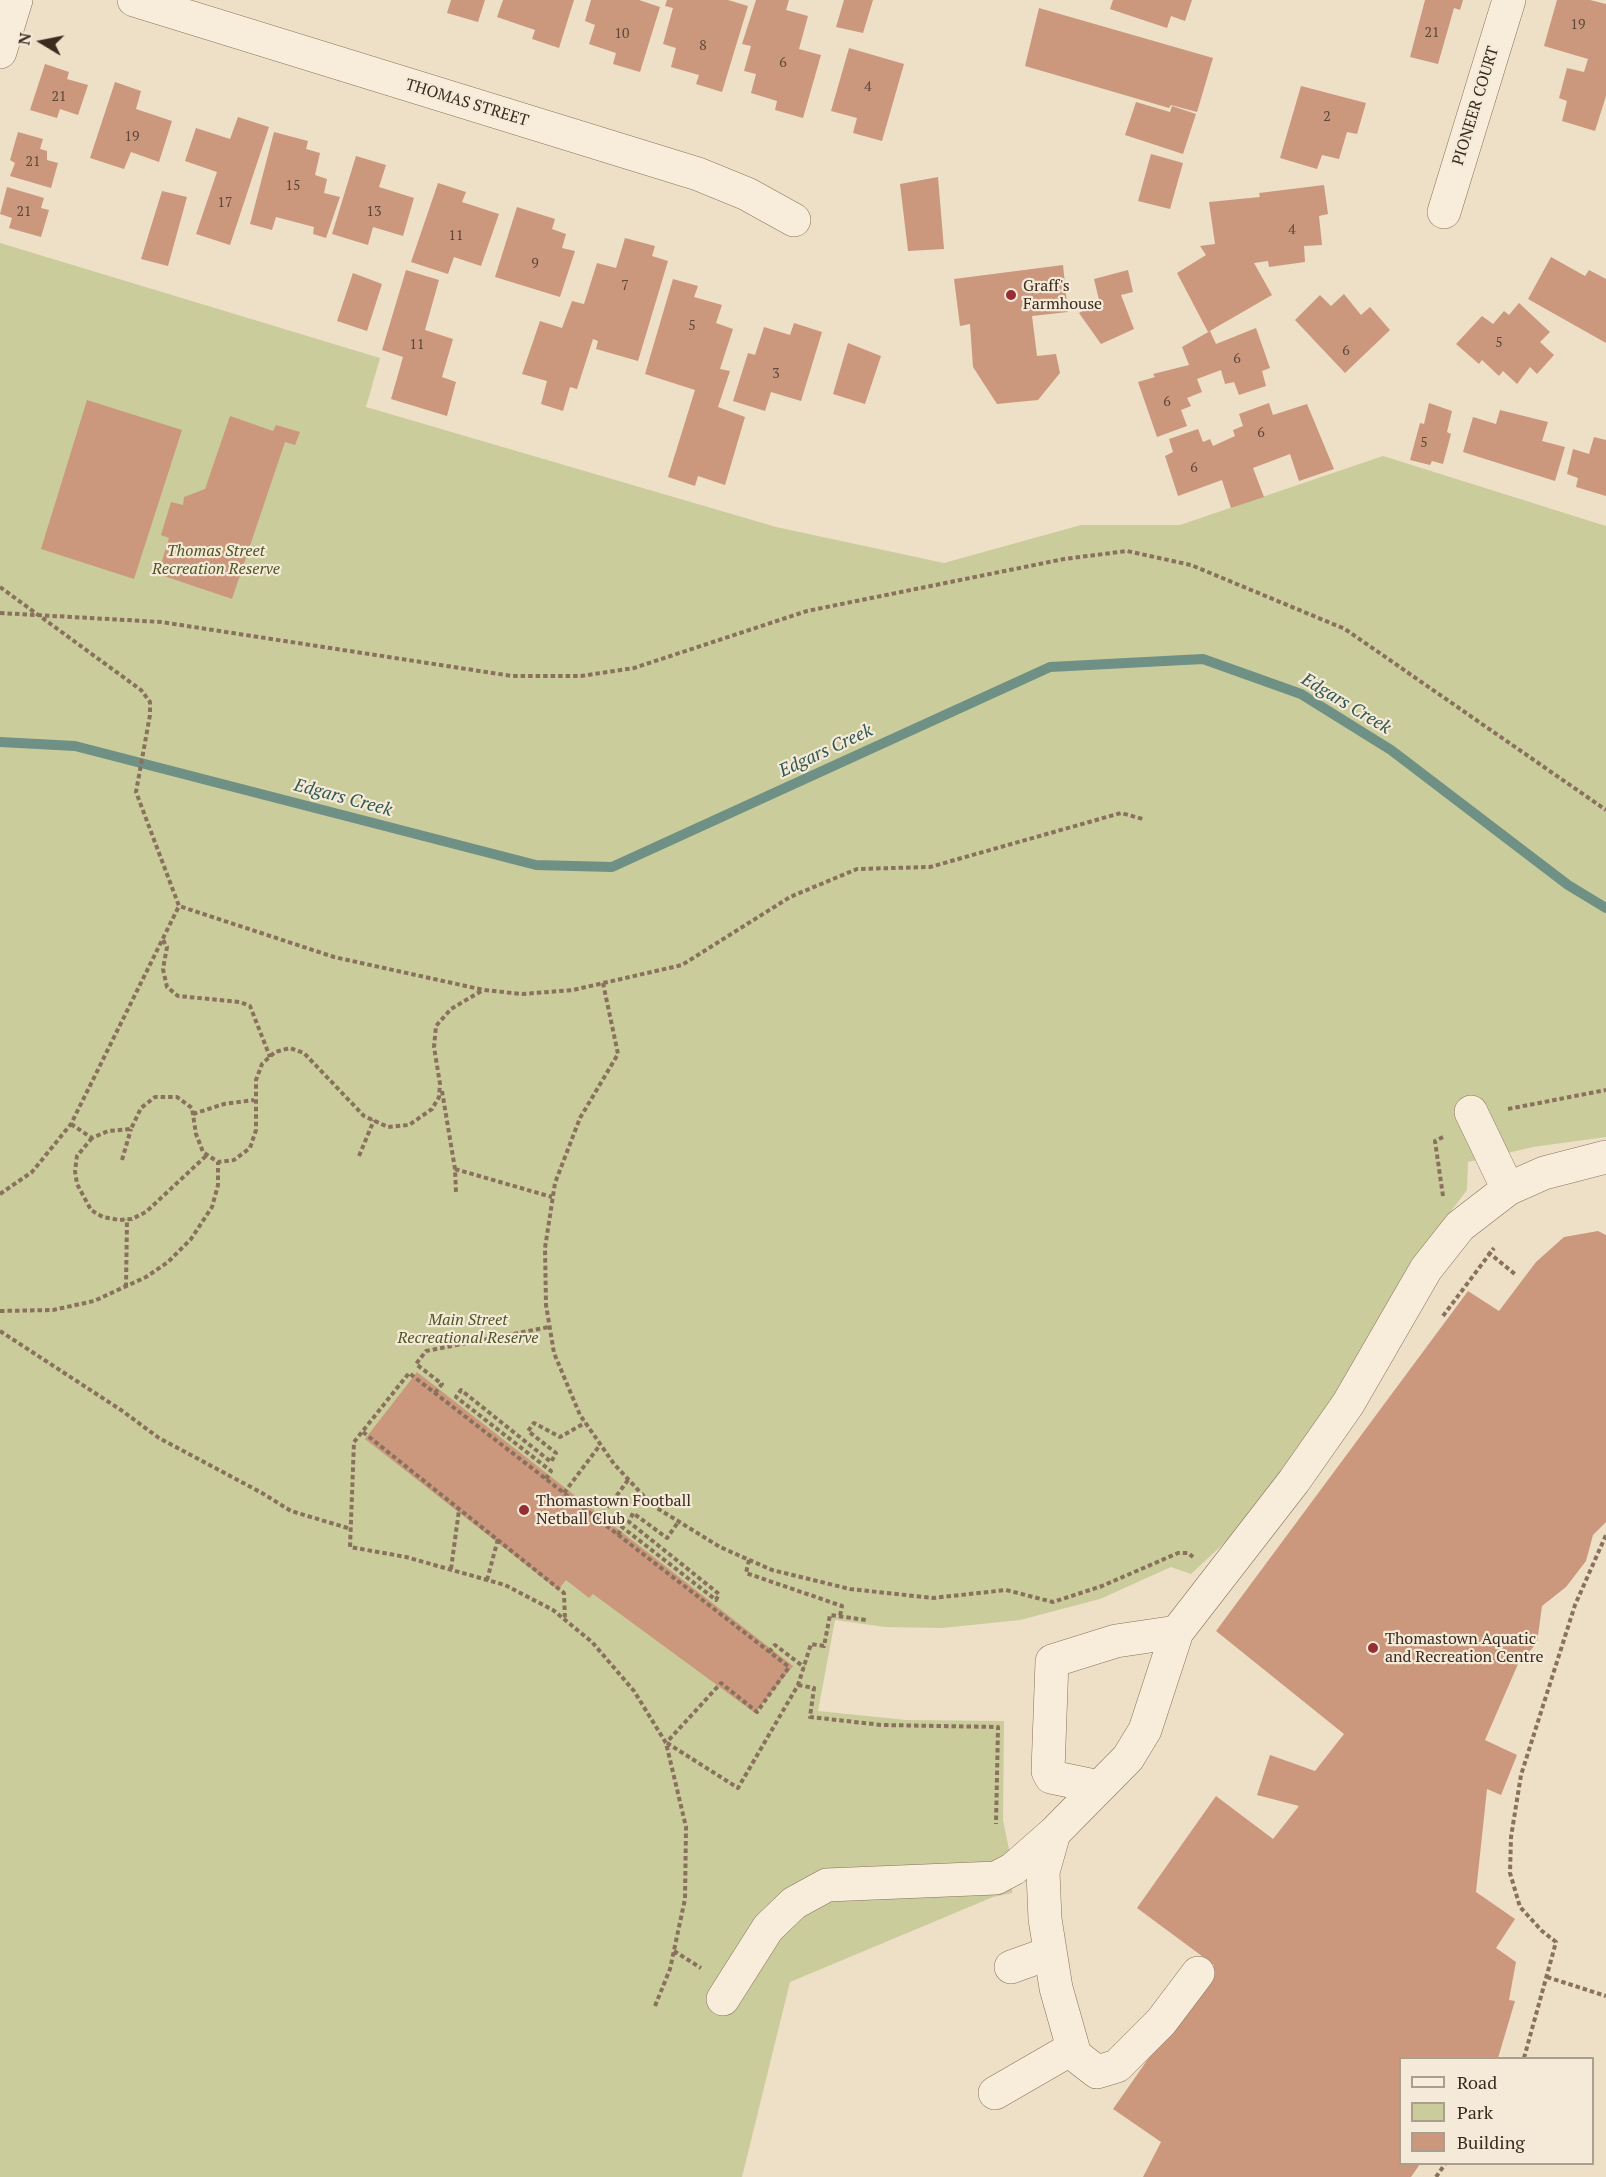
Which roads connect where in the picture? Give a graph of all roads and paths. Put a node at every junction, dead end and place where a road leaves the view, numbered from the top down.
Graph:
1 (16, 0) edge
2 (134, 0) edge
3 (1509, 0) edge
4 (0, 52) edge
5 (1444, 212) dead end
6 (794, 220) dead end
7 (0, 587) edge
8 (0, 613) edge
9 (37, 614) junction
10 (1606, 810) edge
11 (1143, 819) dead end
12 (179, 906) junction
13 (162, 939) junction
14 (603, 983) junction
15 (484, 990) junction
16 (270, 1057) junction
17 (440, 1084) junction
18 (255, 1100) junction
19 (1471, 1112) dead end
20 (192, 1114) junction
21 (374, 1120) junction
22 (72, 1124) junction
23 (131, 1129) junction
24 (92, 1138) junction
25 (207, 1155) junction
26 (359, 1156) dead end
27 (1606, 1157) edge
28 (122, 1160) dead end
29 (218, 1162) junction
30 (455, 1169) junction
31 (1508, 1188) junction
32 (456, 1191) dead end
33 (0, 1194) edge
34 (552, 1197) junction
35 (127, 1219) junction
36 (1483, 1248) dead end
37 (1516, 1275) dead end
38 (126, 1288) junction
39 (0, 1311) edge
40 (549, 1327) junction
41 (0, 1331) edge
42 (435, 1393) junction
43 (585, 1423) junction
44 (363, 1432) junction
45 (600, 1445) junction
46 (546, 1479) junction
47 (628, 1480) junction
48 (564, 1493) junction
49 (460, 1509) junction
50 (599, 1520) junction
51 (679, 1521) junction
52 (351, 1529) junction
53 (618, 1535) junction
54 (1606, 1535) edge
55 (498, 1539) junction
56 (749, 1560) junction
57 (1201, 1563) dead end
58 (451, 1569) junction
59 (487, 1580) junction
60 (840, 1616) junction
61 (867, 1620) dead end
62 (565, 1621) junction
63 (1177, 1632) junction
64 (769, 1652) junction
65 (804, 1666) junction
66 (798, 1685) junction
67 (666, 1743) junction
68 (1099, 1787) junction
69 (996, 1824) dead end
70 (1054, 1833) junction
71 (1050, 1953) junction
72 (1011, 1967) dead end
73 (1198, 1973) dead end
74 (1547, 1977) junction
75 (1606, 1996) edge
76 (723, 1999) dead end
77 (655, 2006) dead end
78 (1073, 2048) junction
79 (1524, 2057) edge
80 (995, 2092) dead end

1 - 4 street
2 - 6 street, THOMAS STREET
3 - 5 street, PIONEER COURT
7 - 9 path
8 - 9 path
9 - 10 path
9 - 12 path
11 - 14 path
12 - 13 path
12 - 15 path
13 - 16 path
13 - 22 path
14 - 15 path
14 - 34 path
15 - 17 path
16 - 18 path
16 - 21 path
17 - 21 path
17 - 30 path
18 - 20 path
18 - 29 path
19 - 31 street
20 - 23 path
20 - 25 path
21 - 26 path
22 - 24 path
22 - 33 path
23 - 24 path
23 - 28 path
24 - 35 path
25 - 29 path
25 - 35 path
27 - 31 street
29 - 38 path
30 - 32 path
30 - 34 path
31 - 63 street
34 - 40 path
35 - 38 path
36 - 37 path
38 - 39 path
40 - 42 path
40 - 43 path
41 - 52 path
42 - 44 path
42 - 46 path
43 - 45 path
43 - 46 path
44 - 49 path
44 - 52 path
45 - 47 path
45 - 48 path
46 - 48 path
47 - 50 path
47 - 51 path
48 - 50 path
49 - 55 path
49 - 58 path
50 - 53 path
51 - 53 path
51 - 56 path
52 - 58 path
53 - 64 path
54 - 74 path
55 - 59 path
55 - 62 path
56 - 57 path
56 - 60 path
58 - 59 path
59 - 62 path
60 - 61 path
60 - 65 path
62 - 67 path
63 - 68 street
63 - 68 street
64 - 65 path
64 - 67 path
65 - 66 path
66 - 67 path
66 - 69 path
67 - 77 path
68 - 70 street
70 - 71 street
70 - 76 street
71 - 72 street
71 - 78 street
73 - 78 street
74 - 75 path
74 - 79 path
78 - 80 street

